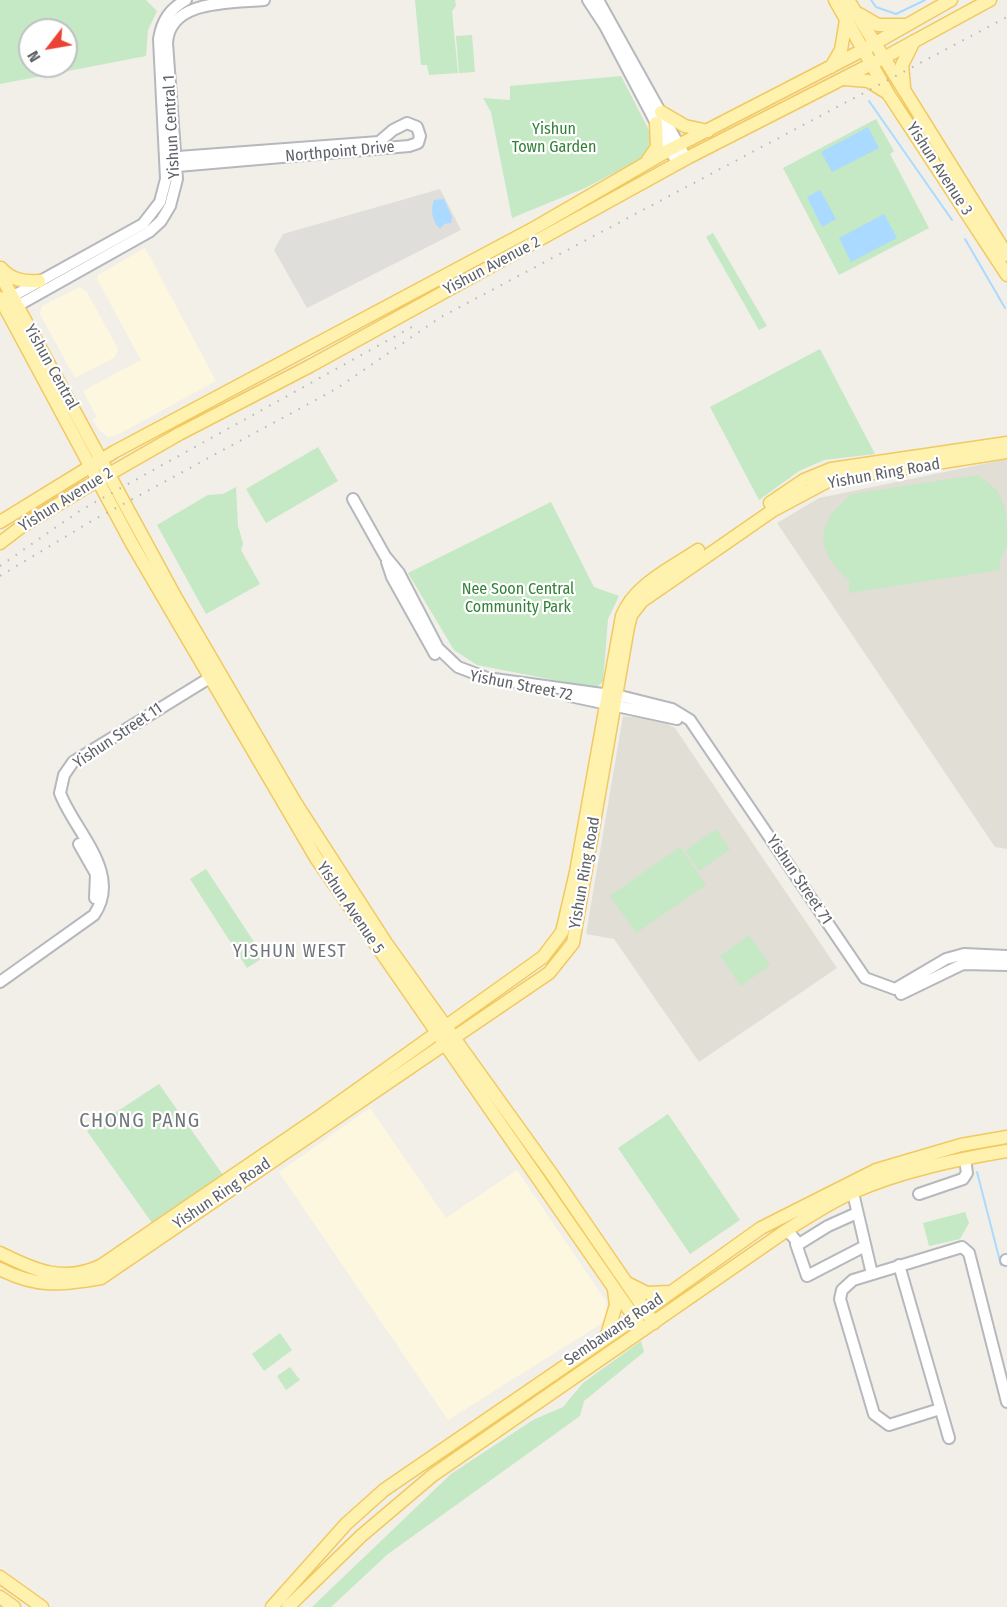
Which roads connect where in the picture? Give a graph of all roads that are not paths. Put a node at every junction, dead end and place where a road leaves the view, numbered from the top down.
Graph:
1 (186, 0) edge
2 (264, 0) edge
3 (588, 0) edge
4 (835, 0) edge
5 (849, 0) edge
6 (951, 0) edge
7 (990, 0) edge
8 (239, 1) edge
9 (600, 1) edge
10 (852, 17) junction
11 (908, 24) junction
12 (914, 40) junction
13 (875, 44) junction
14 (863, 50) junction
15 (884, 58) junction
16 (871, 64) junction
17 (830, 68) junction
18 (842, 79) junction
19 (904, 88) junction
20 (889, 95) junction
21 (659, 118) junction
22 (708, 131) junction
23 (674, 147) junction
24 (681, 161) junction
25 (171, 162) junction
26 (642, 165) junction
27 (1007, 255) edge
28 (0, 267) edge
29 (0, 274) edge
30 (1007, 275) edge
31 (39, 281) junction
32 (8, 303) edge
33 (1007, 443) edge
34 (1007, 452) edge
35 (101, 459) junction
36 (89, 466) junction
37 (108, 474) junction
38 (97, 480) junction
39 (353, 499) dead end
40 (0, 522) edge
41 (1, 542) edge
42 (213, 672) junction
43 (612, 700) junction
44 (1007, 956) edge
45 (949, 964) junction
46 (1007, 966) edge
47 (0, 975) edge
48 (0, 982) edge
49 (446, 1035) junction
50 (1007, 1137) edge
51 (1007, 1151) edge
52 (965, 1159) junction
53 (853, 1193) junction
54 (919, 1194) dead end
55 (857, 1213) junction
56 (787, 1230) junction
57 (796, 1244) junction
58 (865, 1246) junction
59 (0, 1253) edge
60 (899, 1265) junction
61 (0, 1269) edge
62 (872, 1274) junction
63 (619, 1283) junction
64 (670, 1292) junction
65 (640, 1315) junction
66 (648, 1327) junction
67 (606, 1338) junction
68 (1007, 1402) edge
69 (940, 1409) junction
70 (948, 1438) dead end
71 (0, 1577) edge
72 (0, 1597) edge
73 (14, 1607) edge
74 (42, 1607) edge
75 (272, 1607) edge
76 (288, 1607) edge

1 - 25 street, Yishun Central 1
2 - 8 street, Yishun Central 1
3 - 21 street
4 - 10 main road
5 - 10 main road
6 - 11 main road, Yishun Avenue 2
7 - 12 main road, Yishun Avenue 2
8 - 25 street, Yishun Central 1
9 - 21 street
10 - 11 main road
10 - 13 main road
10 - 14 main road
10 - 17 main road
11 - 13 main road, Yishun Avenue 2
12 - 15 main road, Yishun Avenue 2
12 - 19 main road
13 - 14 main road, Yishun Avenue 2
13 - 15 main road
14 - 16 main road
14 - 17 main road, Yishun Avenue 2
15 - 16 main road, Yishun Avenue 2
15 - 19 main road, Yishun Avenue 3
16 - 18 main road, Yishun Avenue 2
16 - 20 main road, Yishun Avenue 3
17 - 22 main road, Yishun Avenue 2
18 - 20 main road
18 - 24 main road, Yishun Avenue 2
19 - 27 main road, Yishun Avenue 3
20 - 30 main road, Yishun Avenue 3
21 - 22 main road
21 - 23 street
21 - 26 main road
22 - 23 main road, Yishun Avenue 2
23 - 24 street
23 - 26 main road, Yishun Avenue 2
24 - 37 main road, Yishun Avenue 2
25 - 25 street, Northpoint Drive
25 - 31 street, Yishun Central 1
25 - 32 street, Yishun Central 1
26 - 35 main road, Yishun Avenue 2
28 - 31 main road
29 - 32 main road, Yishun Central
31 - 32 street, Yishun Central 1
32 - 35 main road, Yishun Central
32 - 36 main road, Yishun Central
33 - 43 main road, Yishun Ring Road
34 - 43 main road, Yishun Ring Road
35 - 36 main road, Yishun Avenue 2
35 - 37 main road, Yishun Avenue 5
36 - 38 main road, Yishun Avenue 5
36 - 40 main road, Yishun Avenue 2
37 - 38 main road, Yishun Avenue 2
37 - 42 main road, Yishun Avenue 5
38 - 41 main road, Yishun Avenue 2
38 - 42 main road, Yishun Avenue 5
39 - 43 street, Yishun Street 72
42 - 47 street, Yishun Street 11
42 - 48 street, Yishun Street 11
42 - 49 main road, Yishun Avenue 5
43 - 45 street, Yishun Street 71
43 - 49 main road, Yishun Ring Road
44 - 45 street, Yishun Street 71
45 - 46 street, Yishun Street 71
49 - 59 main road, Yishun Ring Road
49 - 61 main road, Yishun Ring Road
49 - 63 main road, Yishun Avenue 5
50 - 64 main road, Sembawang Road
51 - 52 main road, Sembawang Road
52 - 53 main road, Sembawang Road
52 - 54 street
53 - 55 street
53 - 56 main road, Sembawang Road
55 - 57 street
55 - 58 street
56 - 57 street
56 - 66 main road, Sembawang Road
57 - 58 street
58 - 62 street
60 - 62 street
60 - 68 street
60 - 69 street
62 - 69 street
63 - 64 main road
63 - 65 main road, Yishun Avenue 5
63 - 67 main road
64 - 65 main road, Sembawang Road
65 - 66 main road, Yishun Avenue 5
65 - 67 main road, Sembawang Road
66 - 76 main road, Sembawang Road
67 - 75 main road, Sembawang Road
69 - 70 street
71 - 74 main road
72 - 73 main road

